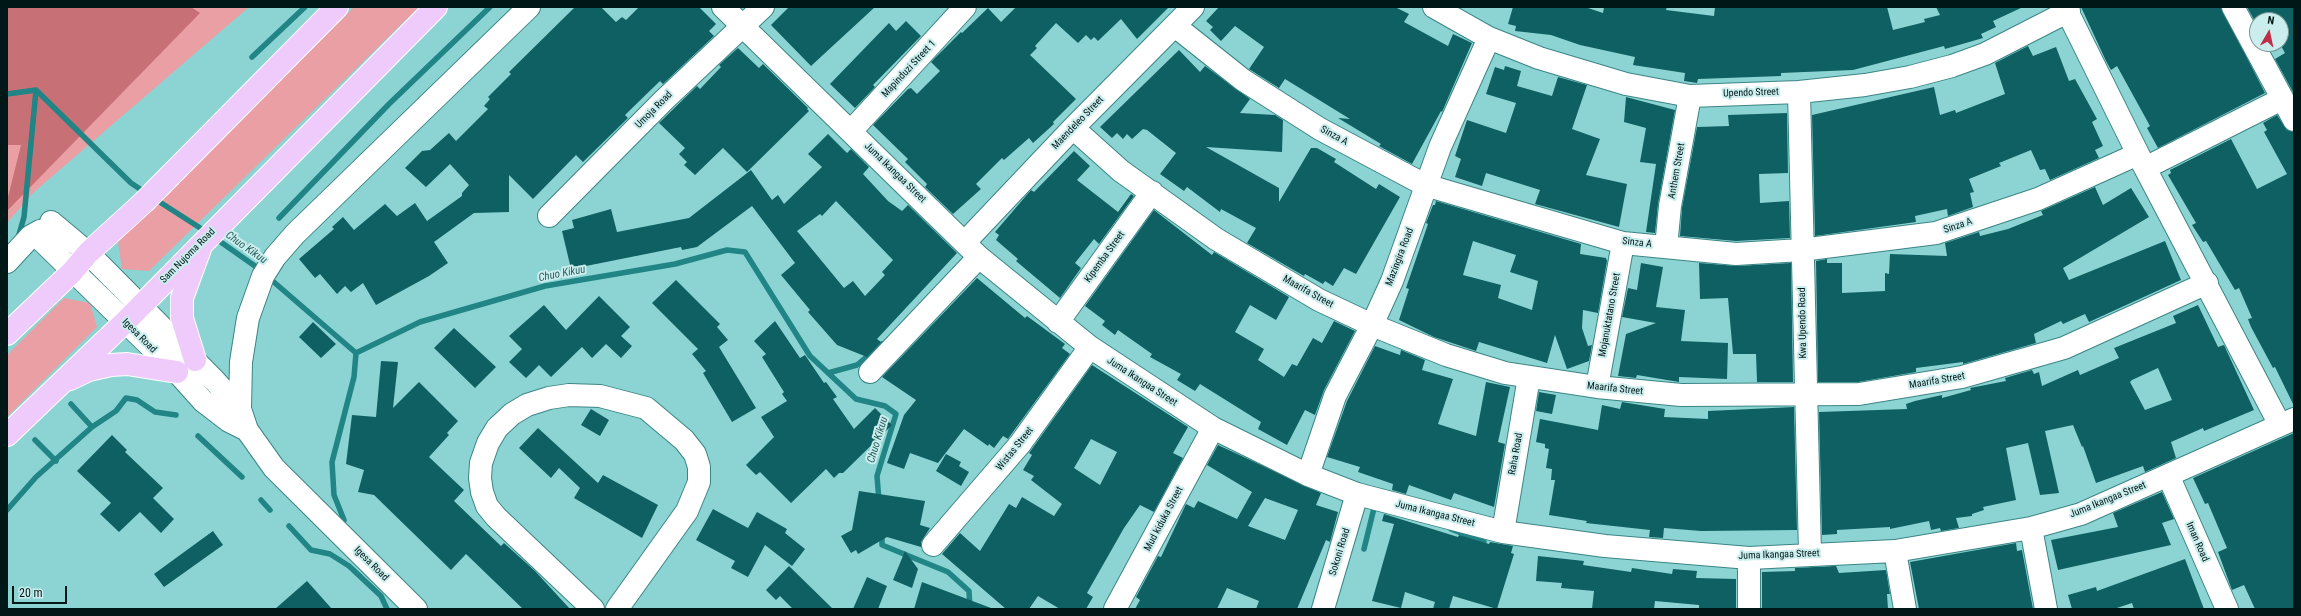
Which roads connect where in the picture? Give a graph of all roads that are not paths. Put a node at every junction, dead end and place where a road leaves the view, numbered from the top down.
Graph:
1 (337, 7) edge
2 (436, 7) edge
3 (529, 7) edge
4 (723, 7) edge
5 (763, 7) edge
6 (965, 7) edge
7 (1193, 7) edge
8 (1434, 7) edge
9 (2233, 7) edge
10 (2067, 9) edge
11 (743, 26) junction
12 (1175, 26) junction
13 (1489, 38) junction
14 (1799, 92) junction
15 (1690, 96) junction
16 (2282, 99) junction
17 (2294, 120) edge
18 (1073, 128) junction
19 (852, 130) junction
20 (2141, 161) junction
21 (1425, 186) junction
22 (1152, 192) junction
23 (549, 216) dead end
24 (42, 229) junction
25 (204, 240) junction
26 (1623, 242) junction
27 (1666, 247) junction
28 (972, 250) junction
29 (1801, 250) junction
30 (88, 253) junction
31 (7, 262) edge
32 (72, 272) junction
33 (2207, 284) junction
34 (140, 305) junction
35 (125, 322) junction
36 (1058, 322) junction
37 (1372, 325) junction
38 (7, 334) edge
39 (1090, 348) junction
40 (195, 360) junction
41 (177, 372) junction
42 (870, 372) dead end
43 (1529, 377) junction
44 (56, 386) junction
45 (1597, 387) junction
46 (1805, 394) junction
47 (240, 409) junction
48 (2287, 422) edge
49 (1213, 428) junction
50 (247, 430) junction
51 (7, 435) edge
52 (1308, 475) junction
53 (2168, 475) junction
54 (1357, 494) junction
55 (2030, 528) junction
56 (1503, 532) junction
57 (933, 545) dead end
58 (1895, 551) junction
59 (1810, 554) junction
60 (1749, 558) junction
61 (416, 609) edge
62 (593, 609) edge
63 (617, 609) edge
64 (1115, 609) edge
65 (1323, 609) edge
66 (1749, 609) edge
67 (1905, 609) edge
68 (2046, 609) edge
69 (2227, 609) edge

1 - 30 main road
2 - 25 main road, Sam Nujoma Road
3 - 47 street
4 - 11 street, Juma Ikangaa Street
5 - 11 street, Umoja Road
6 - 19 street, Mapinduzi Street 1
7 - 12 street, Maendeleo Street
8 - 13 street, Upendo Street
9 - 16 street
10 - 14 street, Upendo Street
10 - 20 street
11 - 19 street, Juma Ikangaa Street
11 - 23 street, Umoja Road
12 - 18 street, Maendeleo Street
12 - 21 street, Sinza A
13 - 15 street, Upendo Street
13 - 21 street, Mazingira Road
14 - 15 street, Upendo Street
14 - 29 street, Kwa Upendo Road
15 - 27 street, Anthem Street
16 - 17 street
16 - 20 street, Sinza A
18 - 22 street, Maarifa Street
18 - 28 street, Maendeleo Street
19 - 28 street, Juma Ikangaa Street
20 - 29 street, Sinza A
20 - 33 street
21 - 26 street, Sinza A
21 - 37 street, Mazingira Road
22 - 36 street, Kipemba Street
22 - 37 street, Maarifa Street
24 - 30 street, Igesa Road
24 - 31 street
24 - 32 street, Igesa Road
25 - 34 main road, Sam Nujoma Road
25 - 40 main road
26 - 27 street, Sinza A
26 - 45 street, Mojanuktatano Street
27 - 29 street, Sinza A
28 - 36 street, Juma Ikangaa Street
28 - 42 street, Maendeleo Street
29 - 46 street, Kwa Upendo Road
30 - 32 main road
30 - 34 street, Igesa Road
32 - 35 street, Igesa Road
32 - 38 main road
33 - 46 street, Maarifa Street
33 - 48 street
34 - 35 main road, Sam Nujoma Road
34 - 40 street, Igesa Road
35 - 41 street, Igesa Road
35 - 44 main road, Sam Nujoma Road
36 - 39 street, Juma Ikangaa Street
37 - 43 street, Maarifa Street
37 - 52 street, Mazingira Road
39 - 49 street, Juma Ikangaa Street
39 - 57 street, Wistas Street
40 - 47 street, Igesa Road
41 - 44 main road
41 - 50 street, Igesa Road
43 - 45 street, Maarifa Street
43 - 56 street, Raha Road
44 - 51 main road, Sam Nujoma Road
45 - 46 street, Maarifa Street
46 - 59 street, Kwa Upendo Road
47 - 50 street, Igesa Road
48 - 53 street, Juma Ikangaa Street
49 - 52 street, Juma Ikangaa Street
49 - 64 street, Mud kiduka Street
50 - 61 street, Igesa Road
52 - 54 street, Juma Ikangaa Street
53 - 55 street, Juma Ikangaa Street
53 - 69 street, Iman Road
54 - 56 street, Juma Ikangaa Street
54 - 65 street, Sokoni Road
55 - 58 street, Juma Ikangaa Street
55 - 68 street
56 - 60 street, Juma Ikangaa Street
58 - 59 street, Juma Ikangaa Street
58 - 67 street
59 - 60 street, Juma Ikangaa Street
60 - 66 street
62 - 63 street

